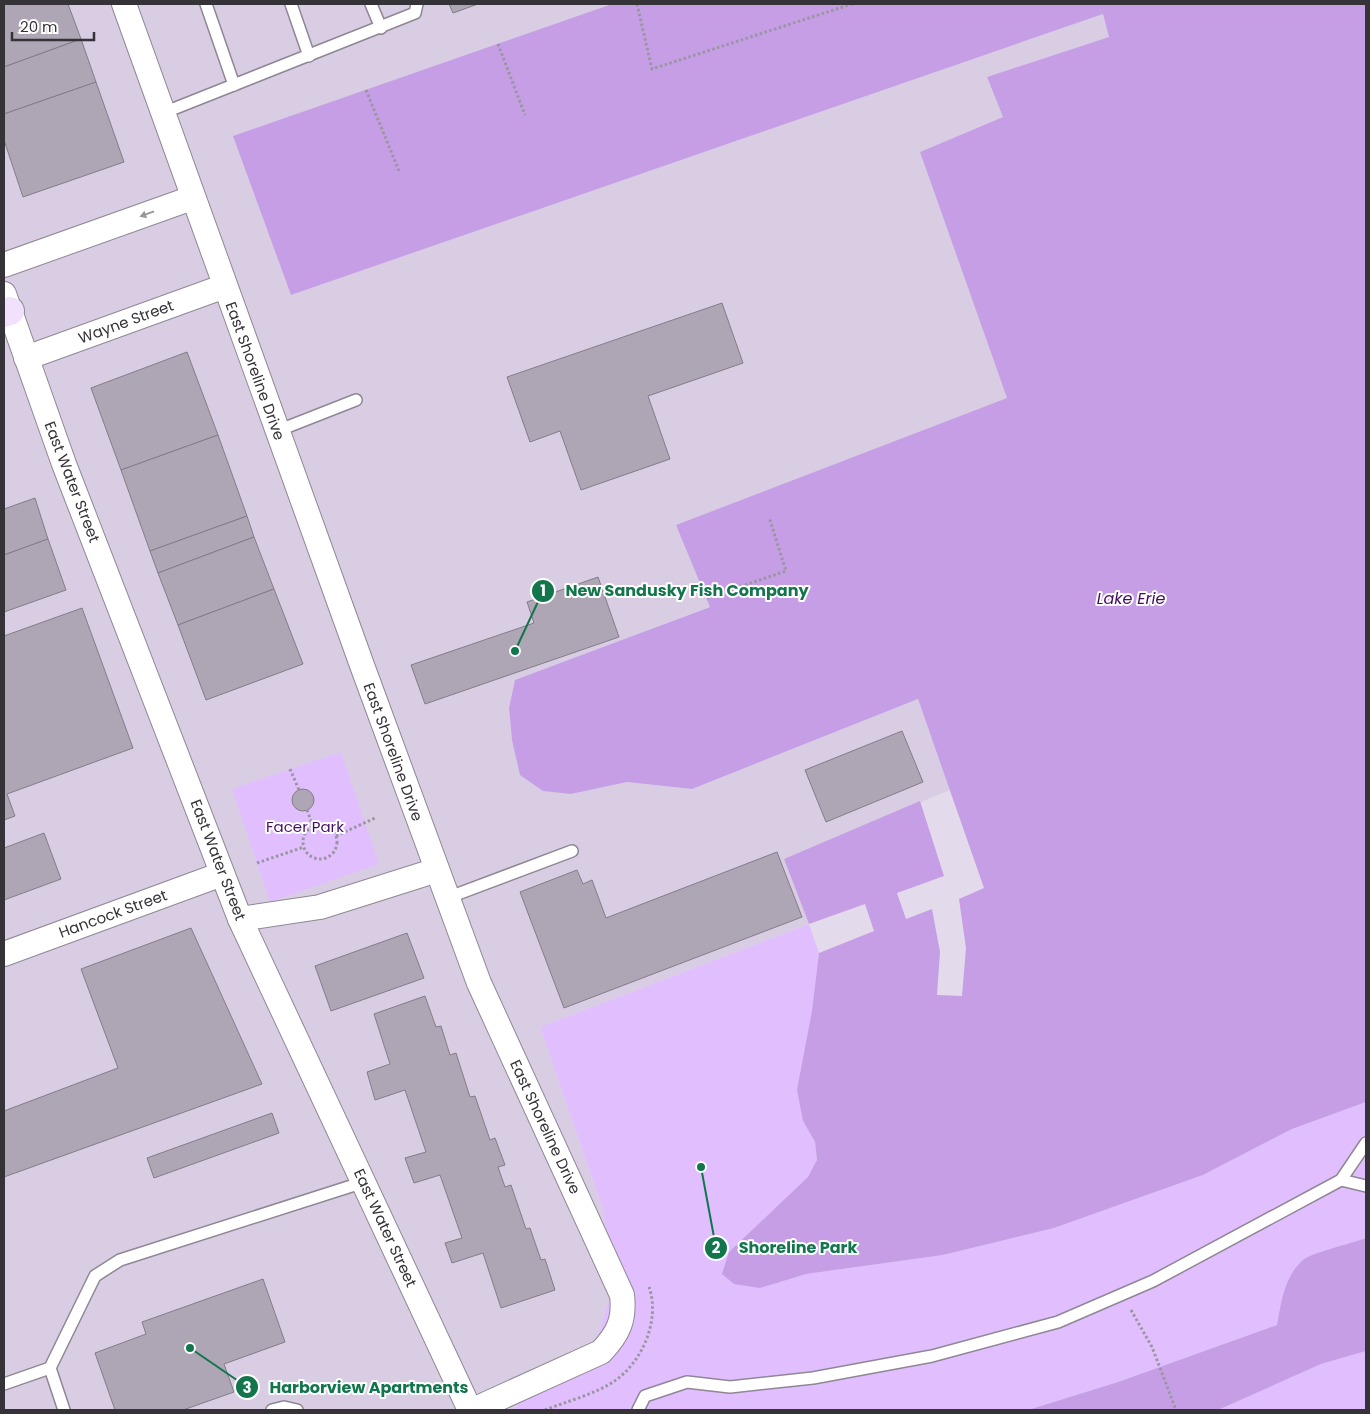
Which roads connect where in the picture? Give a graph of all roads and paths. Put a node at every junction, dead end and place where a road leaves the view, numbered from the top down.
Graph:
1 (124, 4) edge
2 (206, 4) edge
3 (291, 4) edge
4 (372, 4) edge
5 (418, 4) edge
6 (637, 4) edge
7 (852, 4) edge
8 (380, 28) junction
9 (498, 44) dead end
10 (309, 56) junction
11 (234, 85) junction
12 (366, 90) dead end
13 (163, 114) junction
14 (525, 115) dead end
15 (399, 171) dead end
16 (192, 198) junction
17 (4, 265) edge
18 (225, 286) junction
19 (6, 306) edge
20 (26, 358) junction
21 (356, 400) dead end
22 (276, 431) junction
23 (769, 517) dead end
24 (707, 598) dead end
25 (290, 770) dead end
26 (299, 790) dead end
27 (307, 810) dead end
28 (375, 818) dead end
29 (313, 826) junction
30 (336, 836) junction
31 (304, 847) junction
32 (572, 851) dead end
33 (257, 863) dead end
34 (437, 870) junction
35 (222, 874) junction
36 (447, 898) junction
37 (240, 919) junction
38 (4, 954) edge
39 (1366, 1143) edge
40 (1342, 1180) junction
41 (364, 1182) junction
42 (1366, 1186) edge
43 (1122, 1294) junction
44 (50, 1368) junction
45 (4, 1384) edge
46 (64, 1410) edge
47 (272, 1410) edge
48 (297, 1410) edge
49 (471, 1410) edge
50 (638, 1410) edge
51 (1176, 1410) edge

1 - 13 street, East Shoreline Drive
2 - 11 lane
3 - 10 lane
4 - 8 lane
5 - 8 lane
6 - 7 path
8 - 10 lane
9 - 14 path
10 - 11 lane
11 - 13 lane
12 - 15 path
13 - 16 street, East Shoreline Drive
16 -> 17 street
16 - 18 street, East Shoreline Drive
18 - 20 street, Wayne Street
18 - 22 street, East Shoreline Drive
19 - 20 street, East Water Street
20 - 35 street, East Water Street
21 - 22 lane
22 - 34 street, East Shoreline Drive
23 - 24 path
25 - 26 path
27 - 29 path
28 - 30 path
29 - 30 path
29 - 31 path
30 - 31 path
31 - 33 path
32 - 36 lane
34 - 36 street, East Shoreline Drive
34 - 37 street
35 - 37 street, East Water Street
35 - 38 street, Hancock Street
36 - 49 street, East Shoreline Drive
37 - 41 street, East Water Street
39 - 40 lane
40 - 42 lane
40 - 43 lane
41 - 44 lane
41 - 49 street, East Water Street
43 - 50 lane
43 - 51 path
44 - 45 lane
44 - 46 lane
47 - 48 lane

